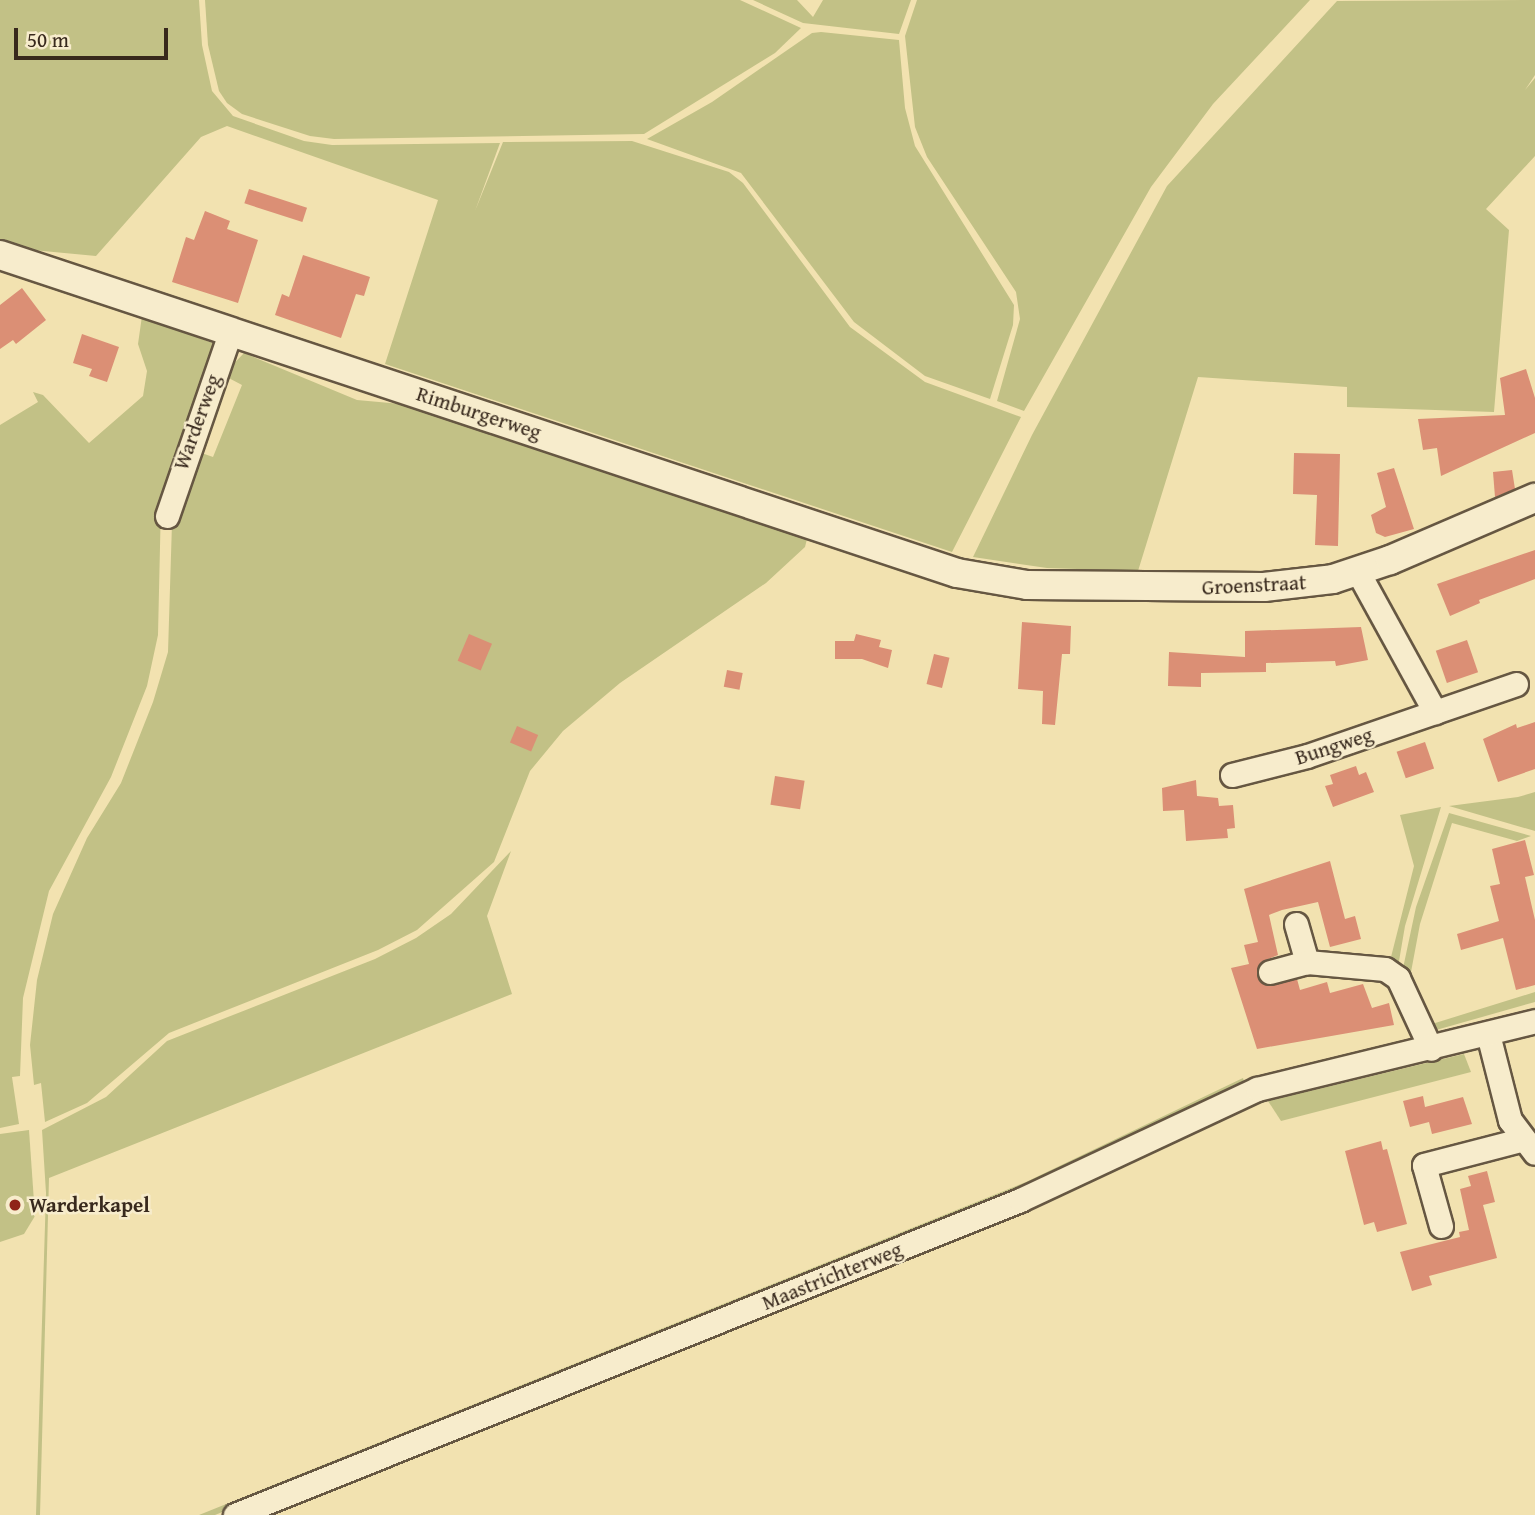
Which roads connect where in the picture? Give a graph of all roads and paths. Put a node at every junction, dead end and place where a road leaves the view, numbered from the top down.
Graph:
1 (0, 255) edge
2 (231, 330) junction
3 (1535, 498) edge
4 (167, 516) dead end
5 (1358, 572) junction
6 (957, 573) joint
7 (1516, 684) dead end
8 (1436, 712) junction
9 (1232, 775) dead end
10 (1296, 924) dead end
11 (1307, 962) junction
12 (1269, 972) dead end
13 (1535, 1021) edge
14 (1489, 1034) junction
15 (1431, 1049) junction
16 (1528, 1146) edge
17 (1441, 1226) dead end
18 (235, 1515) edge

1 - 2 street, Rimburgerweg
2 - 4 street, Warderweg
2 - 6 street, Rimburgerweg
3 - 5 street, Groenstraat
5 - 6 street, Groenstraat
5 - 8 street
7 - 8 street, Bungweg
8 - 9 street, Bungweg
10 - 11 street
11 - 12 street
11 - 15 street
13 - 14 street, Maastrichterweg
14 - 15 street, Maastrichterweg
14 - 16 street
15 - 18 street, Maastrichterweg
16 - 17 street

